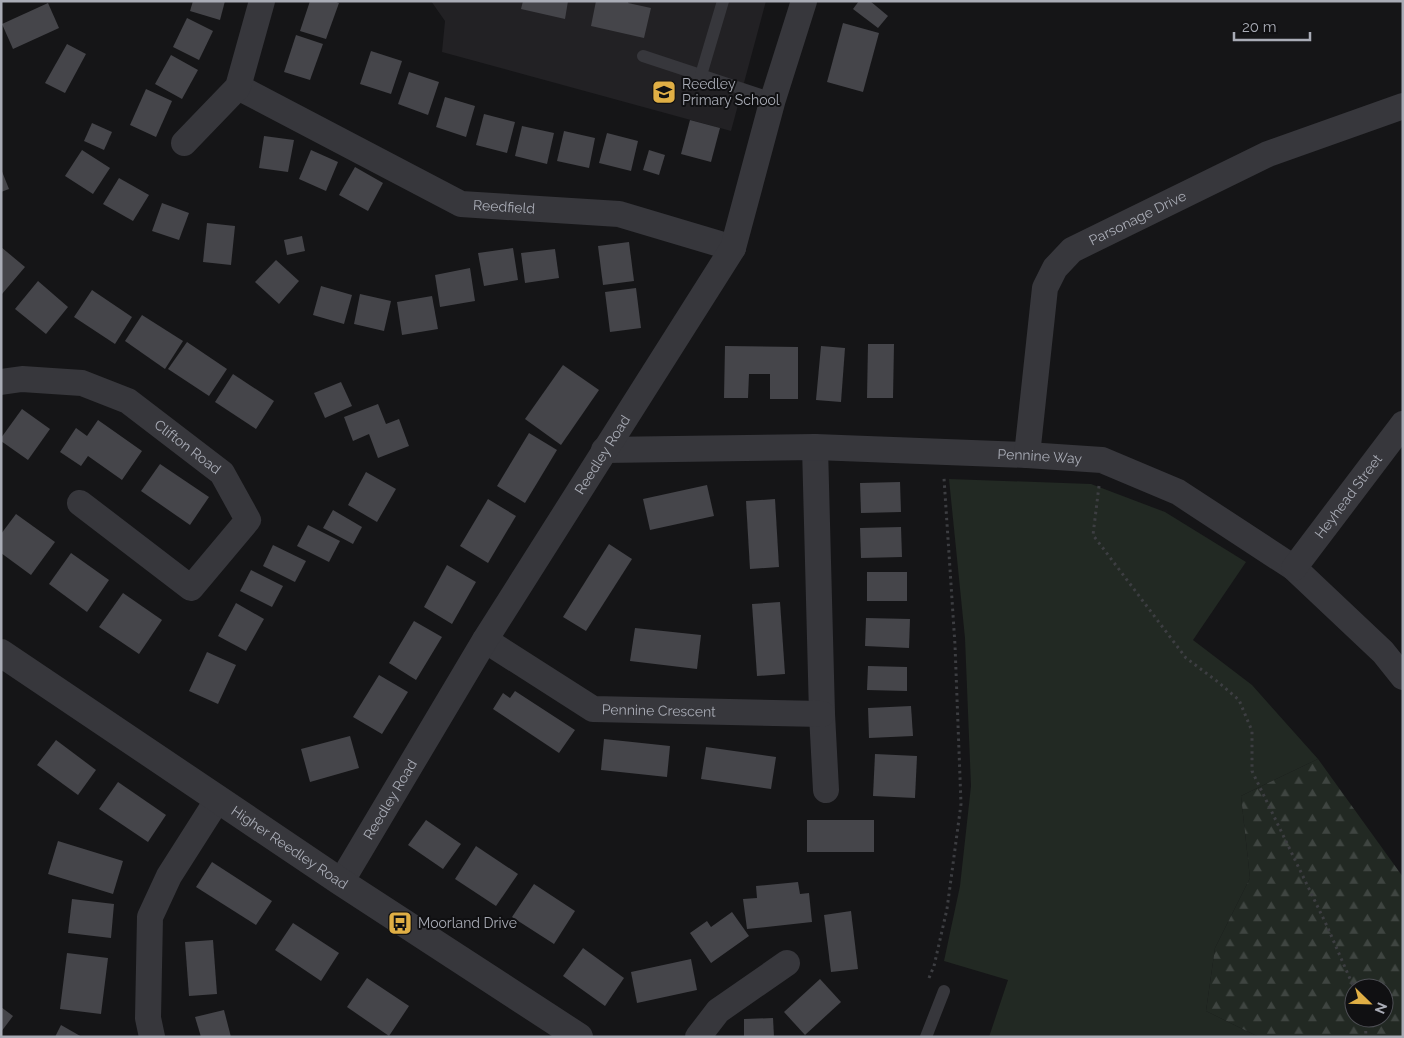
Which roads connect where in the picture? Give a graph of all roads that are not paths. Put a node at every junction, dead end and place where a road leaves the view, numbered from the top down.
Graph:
1 (262, 1) edge
2 (723, 1) edge
3 (804, 1) edge
4 (643, 56) dead end
5 (702, 75) junction
6 (238, 87) junction
7 (773, 98) junction
8 (1403, 106) edge
9 (184, 143) dead end
10 (733, 248) junction
11 (1, 382) edge
12 (1403, 424) edge
13 (816, 448) junction
14 (604, 450) junction
15 (1027, 456) junction
16 (80, 503) dead end
17 (1294, 568) junction
18 (485, 640) junction
19 (1, 653) edge
20 (1403, 677) edge
21 (822, 714) junction
22 (826, 790) dead end
23 (218, 799) junction
24 (341, 882) junction
25 (787, 963) dead end
26 (944, 990) dead end
27 (152, 1037) edge
28 (579, 1037) edge
29 (698, 1037) edge
30 (926, 1037) edge

1 - 6 street
2 - 5 lane
3 - 7 street, Reedley Road
4 - 5 lane
5 - 7 lane
6 - 9 street
6 - 10 street, Reedfield
7 - 10 street, Reedley Road
8 - 15 street, Parsonage Drive
10 - 14 street, Reedley Road
11 - 16 street, Clifton Road
12 - 17 street, Heyhead Street
13 - 14 street, Pennine Way
13 - 15 street, Pennine Way
13 - 21 street
14 - 18 street, Reedley Road
15 - 17 street, Pennine Way
17 - 20 street, Pennine Way
18 - 21 street, Pennine Crescent
18 - 24 street, Reedley Road
19 - 23 street, Higher Reedley Road
21 - 22 street
23 - 24 street, Higher Reedley Road
23 - 27 street
24 - 28 street, Higher Reedley Road
25 - 29 street
26 - 30 lane

